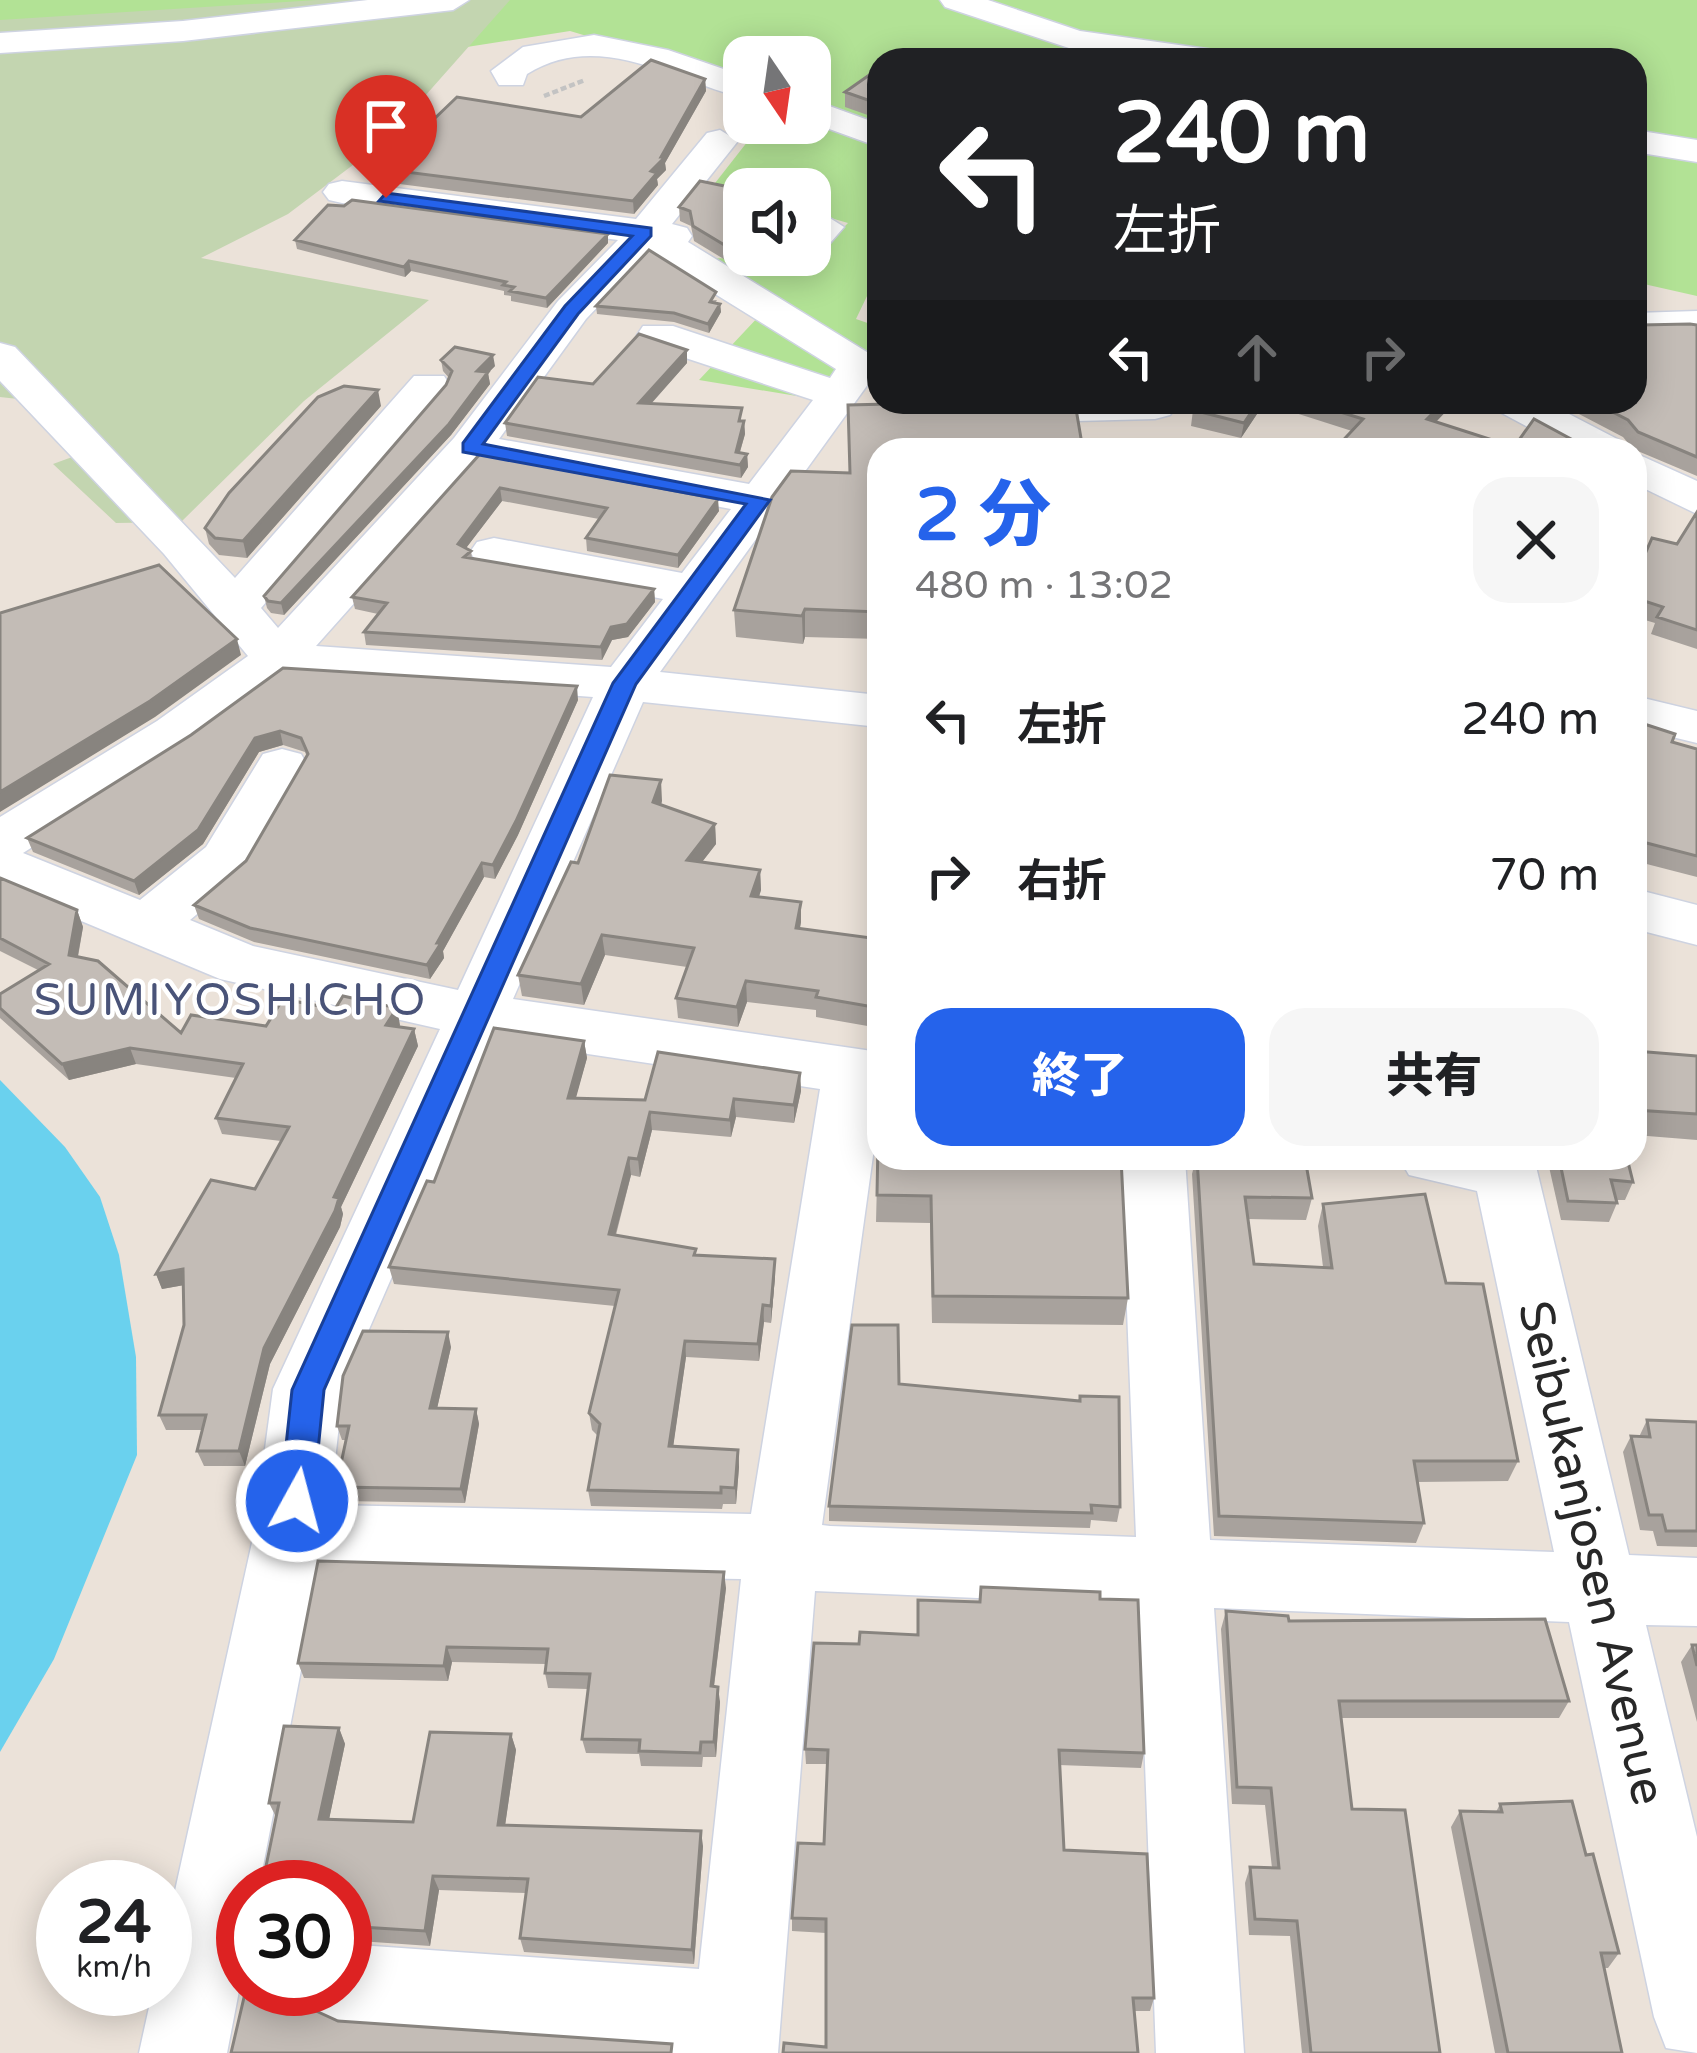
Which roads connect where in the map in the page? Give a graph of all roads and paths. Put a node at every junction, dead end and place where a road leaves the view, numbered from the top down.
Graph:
1 (453, 0) edge
2 (956, 0) edge
3 (0, 43) edge
4 (1137, 48) edge
5 (598, 76) dead end
6 (723, 81) edge
7 (523, 91) joint
8 (831, 118) edge
9 (867, 131) edge
10 (720, 141) dead end
11 (1647, 143) edge
12 (1697, 151) edge
13 (342, 192) dead end
14 (645, 232) junction
15 (723, 243) edge
16 (1697, 323) edge
17 (1647, 325) edge
18 (1647, 326) edge
19 (658, 335) edge
20 (1697, 338) edge
21 (0, 356) edge
22 (429, 385) dead end
23 (842, 408) junction
24 (1536, 414) edge
25 (1582, 438) edge
26 (470, 448) junction
27 (1647, 473) edge
28 (759, 500) junction
29 (1697, 500) edge
30 (494, 552) dead end
31 (693, 590) junction
32 (236, 607) junction
33 (277, 659) junction
34 (625, 683) junction
35 (867, 710) edge
36 (1647, 715) edge
37 (1697, 728) edge
38 (282, 766) dead end
39 (0, 842) edge
40 (0, 865) edge
41 (1647, 912) edge
42 (1697, 925) edge
43 (146, 927) junction
44 (472, 1015) junction
45 (867, 1073) edge
46 (1155, 1170) edge
47 (1505, 1170) edge
48 (290, 1538) junction
49 (781, 1554) junction
50 (1174, 1573) junction
51 (1598, 1588) junction
52 (1697, 1592) edge
53 (372, 1990) edge
54 (207, 2003) edge
55 (1697, 2017) edge
56 (736, 2034) edge
57 (1200, 2053) edge

1 - 3 street
2 - 4 street
5 - 7 path
6 - 7 street
8 - 9 street
10 - 14 street
11 - 12 street
13 - 14 street
14 - 15 street
14 - 23 street
14 - 26 street
16 - 17 street
18 - 20 street
19 - 23 street
21 - 32 street
22 - 32 street
23 - 28 street
24 - 25 street
26 - 28 street
26 - 33 street
27 - 29 street
28 - 31 street
30 - 31 street
31 - 34 street
32 - 33 street
33 - 34 street
33 - 39 street
34 - 35 street
34 - 44 street
36 - 37 street
38 - 43 street
40 - 43 street
41 - 42 street
43 - 44 street
44 - 45 street
44 - 48 street
45 - 49 street
46 - 50 street
47 - 51 street, Seibukanjosen Avenue
48 - 49 street
48 - 54 street
49 - 50 street
49 - 56 street
50 - 51 street
50 - 57 street
51 - 52 street
51 - 55 street, Seibukanjosen Avenue
53 - 56 street

